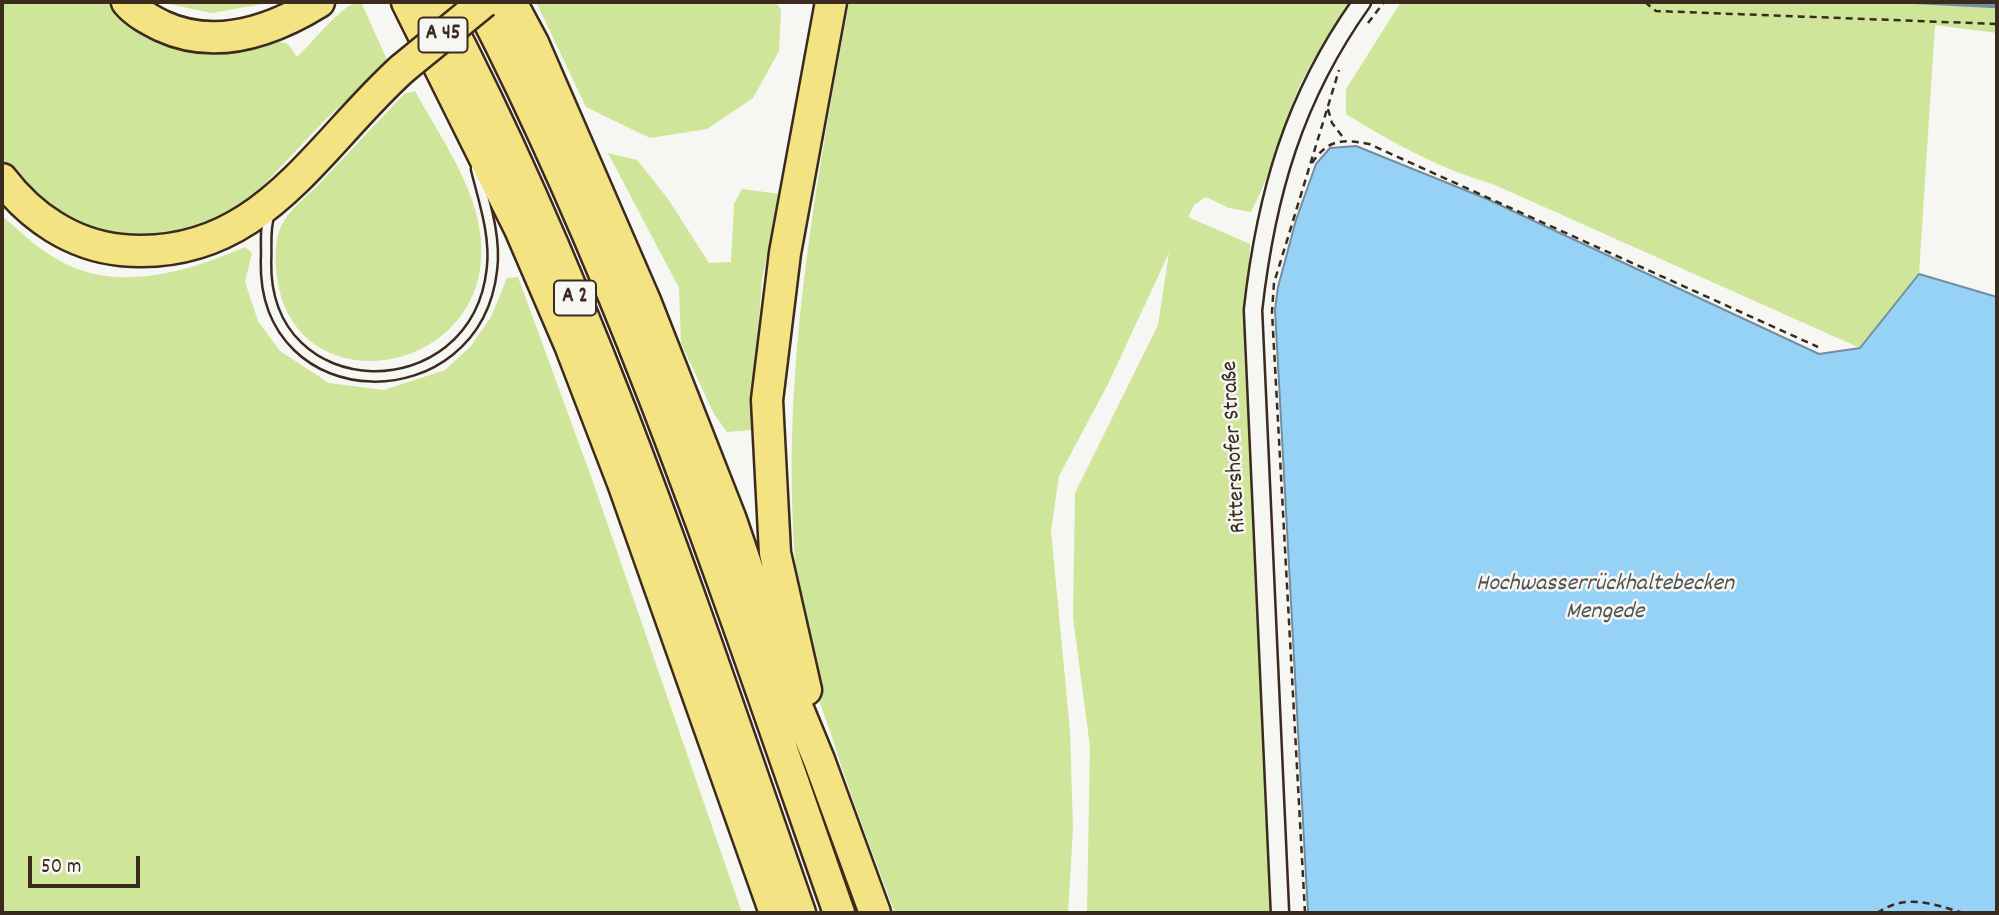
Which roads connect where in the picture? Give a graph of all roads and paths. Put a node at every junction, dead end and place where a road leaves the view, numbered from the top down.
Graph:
1 (127, 2) edge
2 (319, 2) edge
3 (407, 2) edge
4 (438, 2) edge
5 (482, 2) edge
6 (511, 2) edge
7 (831, 2) edge
8 (1362, 2) edge
9 (1384, 2) edge
10 (1645, 2) edge
11 (1997, 24) edge
12 (1362, 31) dead end
13 (1340, 68) dead end
14 (1327, 107) junction
15 (462, 108) junction
16 (1345, 140) junction
17 (1310, 166) junction
18 (2, 179) edge
19 (277, 197) junction
20 (1818, 347) dead end
21 (818, 760) junction
22 (775, 913) edge
23 (800, 913) edge
24 (839, 913) edge
25 (875, 913) edge
26 (1280, 913) edge
27 (1305, 913) edge
28 (1877, 913) edge
29 (1964, 913) edge

1 - 2 highway
3 - 15 highway
4 - 23 highway, A 2
5 - 19 highway, A 45, bridge
5 - 24 highway, A 2
6 - 21 highway
7 - 21 highway
8 - 26 street, Rittershofer Straße
9 - 12 path
10 - 11 path
13 - 14 path
14 - 16 path
14 - 17 path
15 - 19 lane
15 - 22 highway
16 - 17 path
16 - 20 path
17 - 27 path
18 - 19 highway
21 - 25 highway
28 - 29 path

